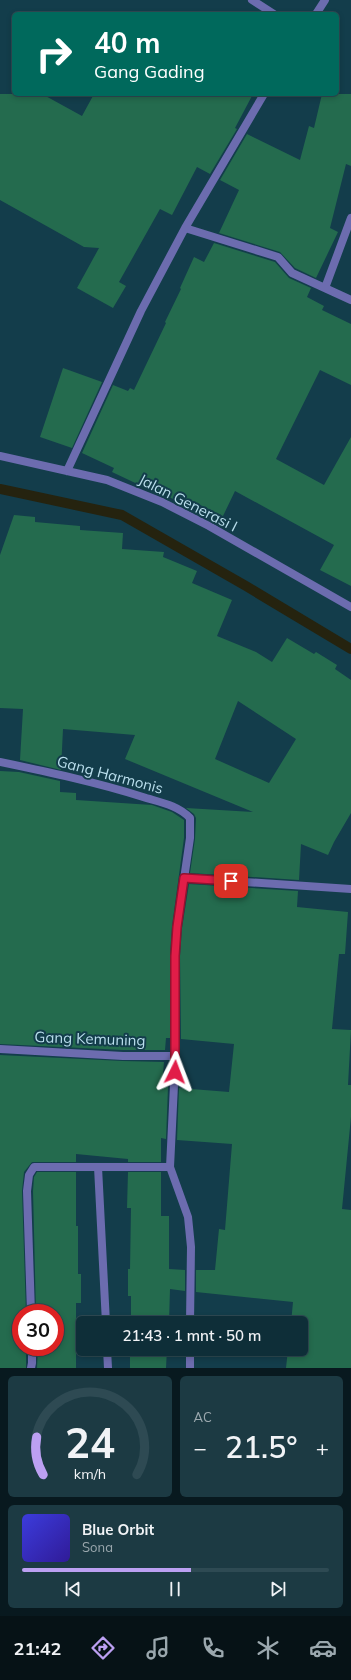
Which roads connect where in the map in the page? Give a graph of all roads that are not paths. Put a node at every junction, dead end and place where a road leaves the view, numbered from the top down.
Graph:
1 (252, 0) edge
2 (325, 0) edge
3 (271, 12) edge
4 (317, 12) edge
5 (263, 96) edge
6 (351, 218) edge
7 (185, 228) junction
8 (325, 288) junction
9 (351, 300) edge
10 (0, 456) edge
11 (67, 472) junction
12 (351, 607) edge
13 (0, 762) edge
14 (184, 878) junction
15 (351, 889) edge
16 (0, 1049) edge
17 (176, 1056) junction
18 (98, 1167) junction
19 (170, 1167) junction
20 (31, 1304) edge
21 (106, 1316) edge
22 (190, 1316) edge
23 (32, 1356) edge
24 (107, 1356) edge
25 (190, 1356) edge
26 (31, 1368) edge
27 (108, 1368) edge
28 (190, 1368) edge

1 - 3 street
2 - 4 street
5 - 7 street
6 - 8 street
7 - 8 street
7 - 11 street
8 - 9 street
10 - 11 street, Jalan Generasi I
11 - 12 street, Jalan Generasi I
13 - 14 street, Gang Harmonis
14 - 15 street
14 - 17 street
16 - 17 street, Gang Kemuning
17 - 19 street
18 - 19 street
18 - 20 street
18 - 21 street
19 - 22 street
23 - 26 street
24 - 27 street
25 - 28 street

